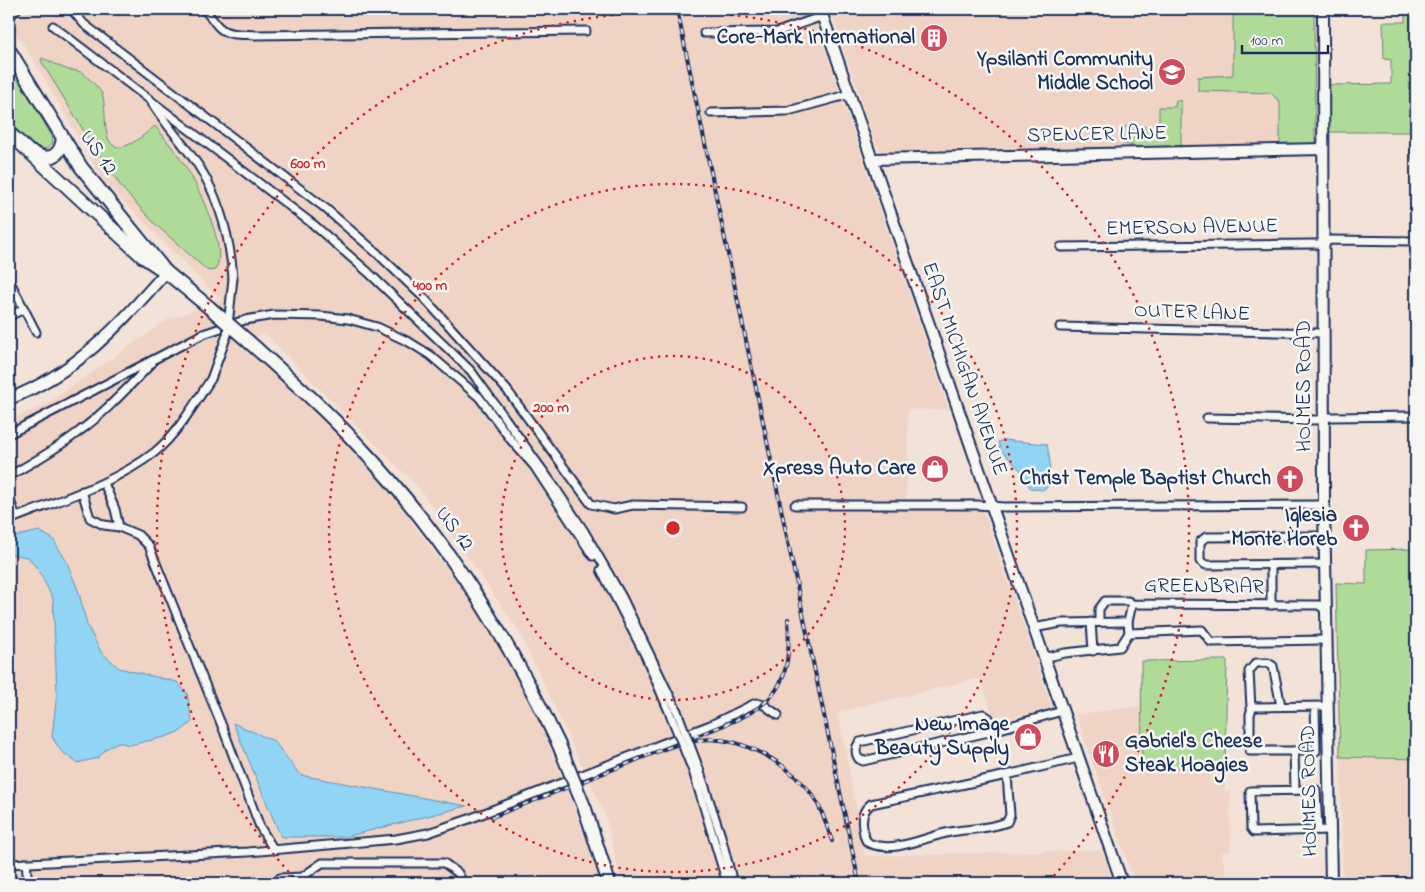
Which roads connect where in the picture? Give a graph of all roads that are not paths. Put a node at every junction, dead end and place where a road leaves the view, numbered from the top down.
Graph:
1 (16, 9) edge
2 (71, 9) edge
3 (203, 9) edge
4 (1323, 9) edge
5 (822, 13) edge
6 (9, 15) edge
7 (53, 26) dead end
8 (586, 32) dead end
9 (704, 33) dead end
10 (9, 50) edge
11 (850, 94) junction
12 (150, 99) junction
13 (711, 113) dead end
14 (9, 133) edge
15 (62, 138) junction
16 (26, 148) junction
17 (1323, 149) junction
18 (872, 158) junction
19 (1416, 241) edge
20 (1323, 244) junction
21 (1061, 247) dead end
22 (166, 272) junction
23 (9, 280) edge
24 (24, 309) junction
25 (9, 316) edge
26 (1060, 327) dead end
27 (36, 332) dead end
28 (1323, 333) junction
29 (156, 359) junction
30 (9, 400) edge
31 (1416, 416) edge
32 (1207, 418) dead end
33 (1324, 419) junction
34 (9, 434) edge
35 (9, 476) edge
36 (104, 484) junction
37 (82, 491) junction
38 (9, 498) edge
39 (795, 505) dead end
40 (1324, 505) junction
41 (742, 507) dead end
42 (991, 507) junction
43 (12, 519) edge
44 (118, 527) junction
45 (1324, 536) junction
46 (1325, 564) junction
47 (1271, 565) junction
48 (1132, 604) junction
49 (1271, 605) junction
50 (1325, 610) junction
51 (1095, 622) junction
52 (1128, 622) junction
53 (1033, 628) junction
54 (1129, 633) junction
55 (1326, 640) junction
56 (1093, 651) junction
57 (1043, 658) junction
58 (1281, 706) junction
59 (1327, 706) junction
60 (1314, 707) junction
61 (1251, 708) junction
62 (1062, 711) junction
63 (674, 713) junction
64 (778, 715) dead end
65 (993, 731) junction
66 (1294, 751) junction
67 (1078, 758) junction
68 (696, 770) junction
69 (1007, 775) junction
70 (1295, 790) junction
71 (1318, 830) junction
72 (1330, 830) junction
73 (274, 850) junction
74 (26, 863) junction
75 (9, 864) edge
76 (280, 878) dead end
77 (28, 883) edge
78 (463, 883) edge
79 (609, 883) edge
80 (727, 883) edge
81 (733, 883) edge
82 (1122, 883) edge
83 (1331, 883) edge

1 - 6 main road
2 - 41 street
3 - 8 street
4 - 17 main road, HOLMES ROAD
5 - 9 street
5 - 11 main road, EAST MICHIGAN AVENUE
7 - 12 street
10 - 15 highway, US 12 / US 12
11 - 13 street
11 - 18 main road, EAST MICHIGAN AVENUE
12 - 36 street, bridge
12 - 63 street
14 - 16 highway, US 12 / US 12
15 - 16 highway
15 - 22 highway, US 12 / US 12
16 - 22 highway, US 12 / US 12
17 - 18 main road, SPENCER LANE
17 - 20 main road, HOLMES ROAD
18 - 42 main road, EAST MICHIGAN AVENUE
19 - 20 street, EMERSON AVENUE
20 - 21 street, EMERSON AVENUE
20 - 28 main road, HOLMES ROAD
22 - 30 main road
22 - 79 highway, US 12 / US 12, bridge
23 - 24 street
24 - 25 street
24 - 27 street
26 - 28 street, OUTER LANE
28 - 33 main road, HOLMES ROAD
29 - 34 street
29 - 35 street
29 - 63 street
31 - 33 street
32 - 33 street
33 - 40 main road, HOLMES ROAD
36 - 37 street
36 - 44 street
37 - 43 street
37 - 44 street
38 - 43 street
39 - 42 street
40 - 42 street
40 - 45 main road, HOLMES ROAD
42 - 53 main road, EAST MICHIGAN AVENUE
44 - 73 street
45 - 46 main road, HOLMES ROAD
45 - 47 street
46 - 47 street
46 - 50 main road, HOLMES ROAD
47 - 49 street
48 - 49 street, GREENBRIAR
48 - 51 street, GREENBRIAR
48 - 52 street
49 - 50 street, GREENBRIAR
50 - 55 main road, HOLMES ROAD
51 - 52 street
51 - 53 street
51 - 56 street, GREENBRIAR
52 - 54 street
53 - 57 main road, EAST MICHIGAN AVENUE
54 - 55 street
54 - 56 street
55 - 59 main road, HOLMES ROAD
56 - 57 street
57 - 62 main road, EAST MICHIGAN AVENUE
58 - 60 street
58 - 61 street
58 - 61 street
59 - 60 street
59 - 72 main road, HOLMES ROAD
60 - 66 street
61 - 66 street
62 - 65 street
62 - 67 main road, EAST MICHIGAN AVENUE
63 - 68 street, bridge
64 - 73 street
65 - 65 street
66 - 70 street
67 - 69 street
67 - 82 main road, EAST MICHIGAN AVENUE
68 - 80 street
68 - 81 street
69 - 69 street
70 - 71 street
70 - 71 street
71 - 72 street
72 - 83 main road, HOLMES ROAD
73 - 74 street
74 - 75 street
74 - 77 street
76 - 78 street

